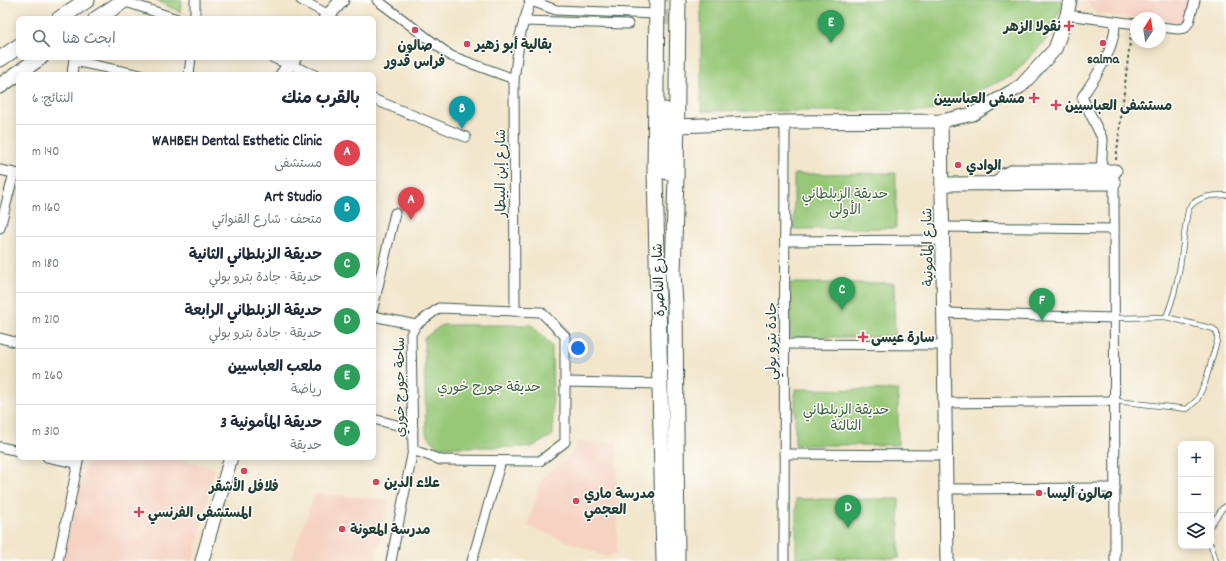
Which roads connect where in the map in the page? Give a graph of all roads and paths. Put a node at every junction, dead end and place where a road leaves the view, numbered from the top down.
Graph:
1 (87, 0) edge
2 (195, 0) edge
3 (301, 0) edge
4 (342, 0) edge
5 (377, 0) edge
6 (531, 0) edge
7 (678, 0) edge
8 (1070, 0) edge
9 (1195, 0) edge
10 (124, 1) edge
11 (657, 4) edge
12 (1067, 15) junction
13 (63, 16) edge
14 (101, 16) edge
15 (168, 16) edge
16 (195, 16) edge
17 (325, 16) edge
18 (328, 16) edge
19 (524, 21) junction
20 (1115, 22) junction
21 (628, 24) dead end
22 (1130, 24) edge
23 (666, 26) tunnel mouth
24 (1166, 28) edge
25 (16, 48) edge
26 (1131, 48) edge
27 (0, 59) edge
28 (37, 60) edge
29 (74, 60) edge
30 (78, 60) edge
31 (191, 60) edge
32 (277, 60) edge
33 (289, 66) edge
34 (20, 72) edge
35 (72, 72) edge
36 (128, 72) edge
37 (189, 72) edge
38 (306, 72) edge
39 (16, 75) edge
40 (514, 80) junction
41 (0, 86) edge
42 (376, 100) edge
43 (941, 121) junction
44 (785, 122) junction
45 (678, 126) dead end
46 (466, 137) dead end
47 (0, 170) edge
48 (1101, 171) junction
49 (16, 174) edge
50 (16, 177) edge
51 (1114, 177) junction
52 (998, 183) junction
53 (942, 184) junction
54 (1226, 195) edge
55 (395, 213) dead end
56 (943, 227) junction
57 (0, 228) edge
58 (1114, 229) junction
59 (943, 240) junction
60 (785, 241) junction
61 (673, 273) junction
62 (376, 295) edge
63 (515, 311) junction
64 (944, 313) junction
65 (376, 317) edge
66 (1166, 317) junction
67 (1114, 318) junction
68 (416, 325) junction
69 (0, 338) edge
70 (16, 342) edge
71 (785, 344) junction
72 (944, 345) junction
73 (565, 382) junction
74 (660, 384) junction
75 (1116, 401) junction
76 (945, 403) junction
77 (376, 420) edge
78 (412, 429) junction
79 (0, 447) edge
80 (16, 450) edge
81 (413, 450) junction
82 (784, 454) junction
83 (946, 455) junction
84 (78, 460) edge
85 (230, 460) edge
86 (501, 461) junction
87 (1115, 488) junction
88 (946, 489) junction
89 (1226, 506) edge
90 (1214, 520) edge
91 (1212, 549) edge
92 (58, 561) edge
93 (202, 561) edge
94 (391, 561) edge
95 (472, 561) edge
96 (664, 561) edge
97 (677, 561) edge
98 (784, 561) edge
99 (948, 561) edge
100 (1115, 561) edge
101 (1216, 561) edge

1 - 13 main road
2 - 16 street
3 - 17 street
4 - 18 street
5 - 40 street
6 - 11 street
6 - 19 street, شارع إبن البيطار
7 - 61 main road, شارع الناصرة
8 - 12 street
9 - 24 street
10 - 14 main road
10 - 15 street
11 - 74 main road, شارع الناصرة
12 - 20 street
12 - 43 street
19 - 21 street
19 - 40 street, شارع إبن البيطار
20 - 22 street
20 - 48 street
23 - 61 main road
25 - 27 main road
26 - 51 path
28 - 34 main road
29 - 35 street
30 - 36 street
31 - 37 street
32 - 33 street
33 - 38 street
39 - 41 main road
40 - 63 street, شارع إبن البيطار
42 - 46 street
43 - 44 street
43 - 53 street, شارع المأمونية
44 - 45 street
44 - 60 street, جادة بترو بولي
47 - 49 street
48 - 51 street
48 - 52 street
50 - 57 street
51 - 52 street
51 - 58 street
52 - 53 street
53 - 56 street, شارع المأمونية
54 - 66 lane
55 - 62 street
56 - 58 street
56 - 59 street, شارع المأمونية
58 - 67 street
59 - 60 street
59 - 64 street, شارع المأمونية
60 - 71 street, جادة بترو بولي
61 - 97 main road, شارع الناصرة
63 - 68 street, ساحة جورج خوري
63 - 73 street, ساحة جورج خوري
64 - 67 street
64 - 72 street, شارع المأمونية
65 - 68 street
66 - 67 lane
66 - 75 lane
67 - 75 street
68 - 78 street, ساحة جورج خوري
69 - 70 street
71 - 72 street
71 - 82 street, جادة بترو بولي
72 - 76 street, شارع المأمونية
73 - 74 street
73 - 86 street, ساحة جورج خوري
74 - 96 main road, شارع الناصرة
75 - 76 street
75 - 87 street
76 - 83 street, شارع المأمونية
77 - 78 street
78 - 81 street, ساحة جورج خوري
79 - 80 street
81 - 86 street, ساحة جورج خوري
81 - 94 street
82 - 83 street
82 - 98 street, جادة بترو بولي
83 - 88 street, شارع المأمونية
84 - 92 street
85 - 93 street
86 - 95 street
87 - 88 street
87 - 100 street
88 - 99 street, شارع المأمونية
89 - 90 lane
91 - 101 lane

